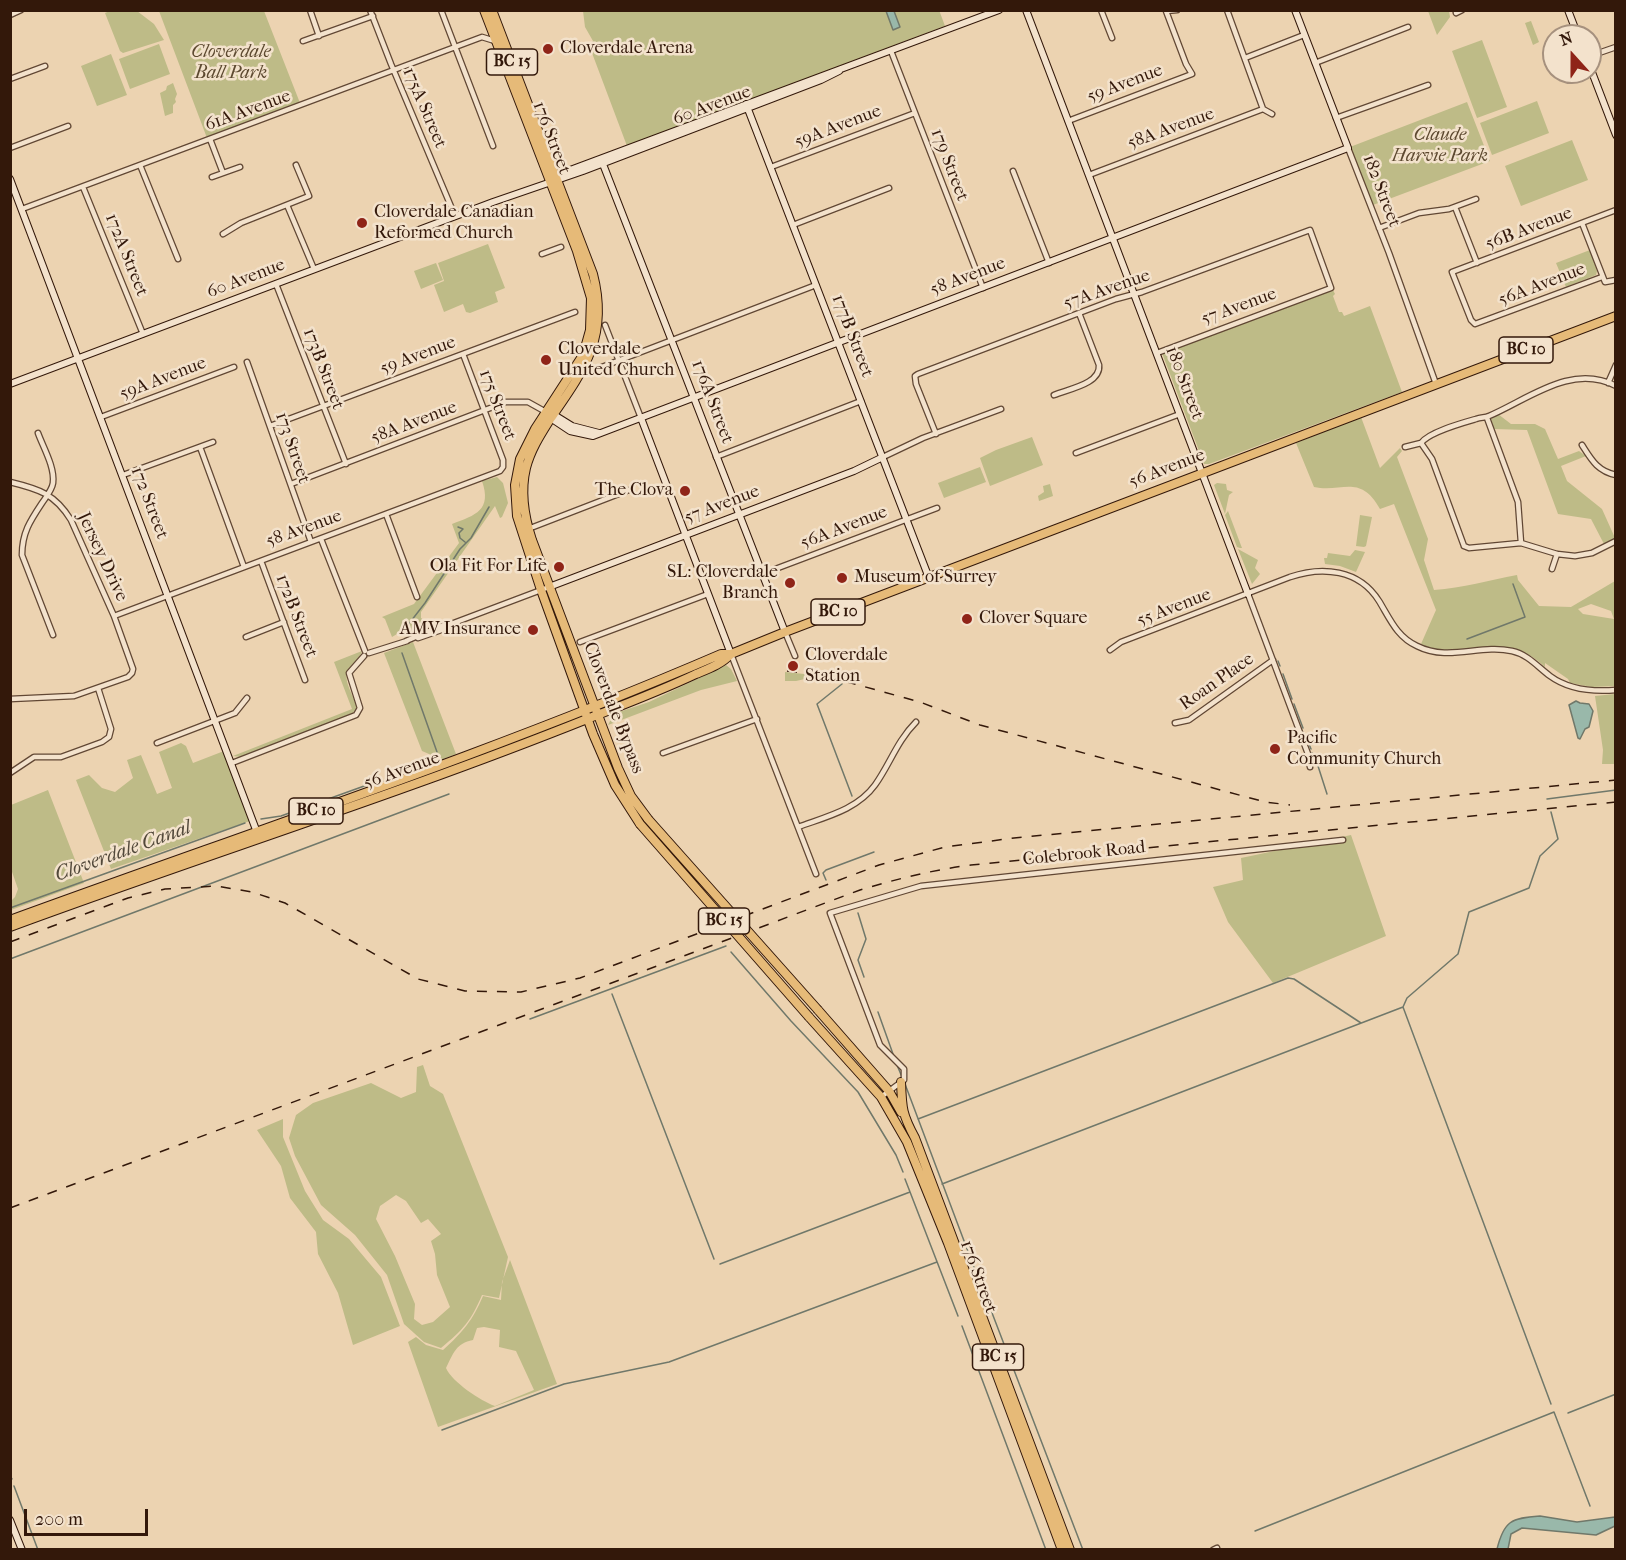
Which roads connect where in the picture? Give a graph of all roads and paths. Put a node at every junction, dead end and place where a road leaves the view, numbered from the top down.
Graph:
1 (21, 10) edge
2 (309, 10) edge
3 (441, 10) edge
4 (484, 10) edge
5 (492, 10) edge
6 (999, 10) edge
7 (1026, 10) edge
8 (1101, 10) edge
9 (1177, 10) edge
10 (1227, 10) edge
11 (1295, 10) edge
12 (1462, 10) edge
13 (1166, 11) edge
14 (11, 13) edge
15 (371, 13) edge
16 (1456, 13) dead end
17 (488, 21) junction
18 (1408, 27) dead end
19 (1304, 35) junction
20 (319, 36) junction
21 (483, 37) junction
22 (1112, 38) dead end
23 (303, 41) dead end
24 (496, 41) junction
25 (455, 48) junction
26 (891, 51) junction
27 (1245, 58) junction
28 (1315, 63) junction
29 (45, 66) dead end
30 (394, 70) junction
31 (10, 79) edge
32 (1596, 84) edge
33 (1428, 85) dead end
34 (747, 106) junction
35 (1263, 109) junction
36 (915, 113) junction
37 (1272, 114) dead end
38 (1336, 118) junction
39 (1068, 121) junction
40 (68, 126) dead end
41 (1616, 135) edge
42 (665, 137) junction
43 (210, 139) junction
44 (493, 146) dead end
45 (10, 148) edge
46 (1348, 148) junction
47 (602, 161) junction
48 (140, 165) junction
49 (296, 165) dead end
50 (240, 167) dead end
51 (771, 167) junction
52 (1013, 171) dead end
53 (223, 173) junction
54 (1089, 175) junction
55 (212, 177) dead end
56 (10, 179) edge
57 (553, 179) junction
58 (83, 187) junction
59 (889, 188) dead end
60 (1476, 199) dead end
61 (287, 205) junction
62 (1455, 207) junction
63 (22, 209) junction
64 (1616, 210) edge
65 (455, 216) junction
66 (1582, 223) junction
67 (793, 225) junction
68 (1379, 228) junction
69 (1310, 230) joint
70 (223, 234) dead end
71 (1113, 238) junction
72 (561, 246) dead end
73 (542, 254) dead end
74 (178, 259) dead end
75 (1477, 262) junction
76 (1048, 263) junction
77 (314, 269) junction
78 (1602, 277) junction
79 (586, 278) joint
80 (1616, 280) edge
81 (276, 284) junction
82 (816, 285) junction
83 (983, 288) junction
84 (1134, 294) junction
85 (575, 312) dead end
86 (1079, 313) junction
87 (1616, 316) edge
88 (1475, 324) joint
89 (605, 325) dead end
90 (143, 334) junction
91 (672, 340) junction
92 (838, 343) junction
93 (1157, 353) junction
94 (463, 354) junction
95 (79, 359) junction
96 (619, 360) junction
97 (247, 362) dead end
98 (1616, 365) edge
99 (234, 367) dead end
100 (594, 370) dead end
101 (1608, 383) junction
102 (10, 384) edge
103 (1436, 384) junction
104 (1616, 386) edge
105 (1054, 395) dead end
106 (694, 398) junction
107 (861, 401) junction
108 (323, 406) junction
109 (1001, 409) dead end
110 (484, 411) junction
111 (1180, 414) junction
112 (550, 415) junction
113 (101, 417) junction
114 (641, 418) junction
115 (1487, 418) junction
116 (270, 426) junction
117 (38, 433) dead end
118 (936, 434) junction
119 (213, 442) dead end
120 (1421, 443) junction
121 (1582, 445) dead end
122 (200, 447) junction
123 (1405, 447) dead end
124 (1076, 453) dead end
125 (716, 457) junction
126 (883, 457) junction
127 (346, 464) junction
128 (503, 467) joint
129 (1203, 473) junction
130 (1616, 474) edge
131 (123, 475) junction
132 (10, 482) edge
133 (291, 484) junction
134 (629, 490) dead end
135 (48, 494) junction
136 (937, 508) dead end
137 (386, 514) junction
138 (739, 515) junction
139 (906, 518) junction
140 (528, 529) junction
141 (686, 535) junction
142 (321, 539) junction
143 (1616, 541) edge
144 (311, 543) junction
145 (1521, 543) junction
146 (1464, 546) junction
147 (1458, 552) dead end
148 (1557, 554) junction
149 (261, 561) junction
150 (244, 567) junction
151 (1552, 568) dead end
152 (762, 574) junction
153 (929, 578) junction
154 (545, 588) junction
155 (708, 594) junction
156 (1248, 594) junction
157 (168, 595) junction
158 (417, 597) dead end
159 (114, 616) junction
160 (284, 622) junction
161 (785, 632) junction
162 (53, 635) dead end
163 (246, 637) dead end
164 (580, 642) dead end
165 (1110, 650) dead end
166 (366, 654) junction
167 (731, 654) junction
168 (795, 656) dead end
169 (1273, 660) junction
170 (306, 680) dead end
171 (98, 688) junction
172 (1616, 690) edge
173 (589, 693) junction
174 (580, 694) junction
175 (12, 696) edge
176 (247, 698) dead end
177 (615, 698) junction
178 (594, 706) junction
179 (612, 710) junction
180 (586, 714) junction
181 (598, 715) junction
182 (567, 716) junction
183 (757, 719) junction
184 (215, 721) junction
185 (916, 722) dead end
186 (1175, 723) dead end
187 (569, 726) junction
188 (604, 731) junction
189 (593, 734) junction
190 (157, 743) dead end
191 (663, 753) dead end
192 (232, 763) junction
193 (1310, 767) dead end
194 (10, 773) edge
195 (798, 827) junction
196 (258, 835) junction
197 (1343, 840) dead end
198 (816, 874) dead end
199 (10, 920) edge
200 (10, 927) edge
201 (901, 1082) junction
202 (889, 1091) junction
203 (882, 1097) junction
204 (904, 1118) junction
205 (10, 1520) edge
206 (22, 1550) edge
207 (1062, 1550) edge
208 (1070, 1550) edge

1 - 14 street
2 - 20 street
3 - 25 street
4 - 17 highway, 176 Street / BC 15
5 - 57 highway, BC 15
6 - 26 street, 60 Avenue
7 - 39 street, 180 Street
8 - 22 street
9 - 13 street
10 - 27 street
11 - 19 street, 182 Street
12 - 16 street
13 - 39 street, 59 Avenue
15 - 20 street
15 - 30 street, 175A Street
17 - 21 street
17 - 24 highway, 176 Street / BC 15
18 - 28 street
19 - 27 street
19 - 28 street, 182 Street
20 - 23 street
21 - 24 street
21 - 25 street, 61A Avenue
24 - 57 highway, 176 Street / BC 15
25 - 30 street, 61A Avenue
25 - 44 street
26 - 34 street, 60 Avenue
26 - 36 street, 179 Street
27 - 35 street
28 - 38 street, 182 Street
29 - 31 street
30 - 43 street, 61A Avenue
30 - 65 street, 175A Street
32 - 41 street
33 - 38 street
34 - 42 street, 60 Avenue
34 - 42 street, 60 Avenue
34 - 51 street, 177B Street
35 - 37 street
35 - 54 street, 58A Avenue
36 - 51 street, 59A Avenue
36 - 83 street, 179 Street
38 - 46 street, 182 Street
39 - 54 street, 180 Street
40 - 45 street
42 - 47 street, 60 Avenue
42 - 47 street, 60 Avenue
43 - 48 street, 61A Avenue
43 - 53 street
46 - 68 street, 182 Street
46 - 71 street, 58 Avenue
47 - 57 street, 60 Avenue
47 - 91 street, 176A Street
48 - 58 street, 61A Avenue
48 - 74 street
49 - 61 street
50 - 53 street
51 - 67 street, 177B Street
52 - 76 street
53 - 55 street
54 - 71 street, 180 Street
56 - 63 street, 172 Street
57 - 65 street, 60 Avenue
57 - 79 highway, 176 Street / BC 15
57 - 112 highway, Cloverdale Bypass / BC 15
58 - 63 street, 61A Avenue
58 - 90 street, 172A Street
59 - 67 street
60 - 62 street
61 - 70 street
61 - 77 street
62 - 68 street
62 - 75 street
63 - 95 street, 172 Street
64 - 66 street, 56B Avenue
65 - 77 street, 60 Avenue
66 - 75 street, 56B Avenue
66 - 78 street
67 - 82 street, 177B Street
68 - 103 street, 182 Street
69 - 84 street, 57A Avenue
69 - 93 street, 57 Avenue
71 - 76 street, 58 Avenue
71 - 84 street, 180 Street
72 - 73 street
75 - 88 street, 56B Avenue
76 - 83 street, 58 Avenue
77 - 81 street, 60 Avenue
78 - 80 street, 56A Avenue
78 - 88 street, 56A Avenue
79 - 112 highway, Cloverdale Bypass / BC 15
81 - 90 street, 60 Avenue
81 - 108 street, 173B Street
82 - 91 street
82 - 92 street, 177B Street
83 - 92 street, 58 Avenue
84 - 86 street, 57A Avenue
84 - 93 street, 180 Street
85 - 94 street, 59 Avenue
86 - 105 street
86 - 118 street, 57A Avenue
87 - 103 highway, 56 Avenue / BC 10
89 - 96 street
90 - 95 street, 60 Avenue
91 - 96 street
91 - 106 street, 176A Street
92 - 106 street, 58 Avenue
92 - 107 street, 177B Street
93 - 111 street, 180 Street
94 - 108 street, 59 Avenue
94 - 110 street, 175 Street
95 - 102 street, 60 Avenue
95 - 113 street, 172 Street
96 - 100 street
96 - 114 street
97 - 116 street, 173 Street
98 - 101 street
99 - 113 street, 59A Avenue
101 - 104 street
101 - 115 street
103 - 129 highway, 56 Avenue / BC 10
106 - 114 street, 58 Avenue
106 - 125 street, 176A Street
107 - 125 street
107 - 126 street, 177B Street
108 - 116 street, 59 Avenue
108 - 127 street, 173B Street
109 - 118 street, 57 Avenue
110 - 112 street, 58A Avenue
110 - 127 street, 58A Avenue
110 - 128 street, 175 Street
111 - 124 street
111 - 129 street, 180 Street
112 - 114 street, 58 Avenue
112 - 140 highway, Cloverdale Bypass / BC 15
112 - 154 highway, Cloverdale Bypass / BC 15
113 - 131 street, 172 Street
114 - 141 street
115 - 120 street
115 - 145 street
116 - 133 street, 173 Street
117 - 135 street
118 - 126 street, 57 Avenue
119 - 122 street
120 - 123 street
120 - 146 street
121 - 130 street
122 - 131 street
122 - 150 street
125 - 138 street, 176A Street
126 - 138 street, 57 Avenue
126 - 139 street, 177B Street
127 - 133 street, 58A Avenue
128 - 137 street, 58 Avenue
129 - 153 highway, 56 Avenue / BC 10
129 - 156 street, 180 Street
131 - 157 street, 172 Street
132 - 135 street, Jersey Drive
133 - 144 street, 173 Street
134 - 140 street
135 - 159 street, Jersey Drive
135 - 162 street
136 - 139 street, 56A Avenue
137 - 142 street, 58 Avenue
137 - 158 street
138 - 141 street, 57 Avenue
138 - 152 street, 176A Street
139 - 152 street, 56A Avenue
139 - 153 street, 177B Street
140 - 154 highway, Cloverdale Bypass / BC 15
141 - 154 street, 57 Avenue
141 - 155 street
142 - 144 street, 58 Avenue
142 - 166 street
143 - 148 street
144 - 149 street, 58 Avenue
145 - 146 street
145 - 148 street
146 - 147 street
148 - 151 street
149 - 150 street, 58 Avenue
149 - 160 street, 172B Street
150 - 157 street, 58 Avenue
152 - 161 street, 176A Street
153 - 161 highway, 56 Avenue / BC 10
154 - 166 street, 57 Avenue
154 - 173 highway, Cloverdale Bypass / BC 15
154 - 174 highway, Cloverdale Bypass / BC 15
155 - 164 street
155 - 167 street
156 - 165 street, 55 Avenue
156 - 169 street, 180 Street
156 - 172 street, 55 Avenue
157 - 159 street, 58 Avenue
157 - 184 street, 172 Street
159 - 171 street, Jersey Drive
160 - 163 street
160 - 170 street, 172B Street
161 - 167 highway, 56 Avenue / BC 10
161 - 168 street, 176A Street
166 - 192 street
167 - 177 highway, 56 Avenue / BC 10
167 - 179 highway, 56 Avenue / BC 10
167 - 183 street
169 - 186 street, Roan Place
169 - 193 street, 180 Street
171 - 175 street
171 - 194 street
173 - 177 highway
173 - 178 highway, Cloverdale Bypass / BC 15
174 - 180 highway, Cloverdale Bypass / BC 15
174 - 182 highway
176 - 184 street
177 - 178 highway, 56 Avenue / BC 10
178 - 180 highway, 56 Avenue / BC 10
178 - 181 highway, Cloverdale Bypass / BC 15
179 - 181 highway, 56 Avenue / BC 10
179 - 188 highway
180 - 181 highway, 56 Avenue / BC 10
180 - 182 highway, 56 Avenue / BC 10
180 - 187 highway, 56 Avenue / BC 10
180 - 189 highway, Cloverdale Bypass / BC 15
181 - 188 highway, Cloverdale Bypass / BC 15
182 - 196 highway, 56 Avenue / BC 10
183 - 191 street
183 - 195 street
184 - 190 street
184 - 192 street, 172 Street
185 - 195 street
187 - 189 highway
187 - 196 highway, 56 Avenue / BC 10
188 - 202 highway, Cloverdale Bypass / BC 15, bridge
189 - 203 highway, Cloverdale Bypass / BC 15, bridge
192 - 196 street, 172 Street
195 - 198 street
196 - 199 highway, 56 Avenue / BC 10
196 - 200 highway, 56 Avenue / BC 10
197 - 201 street, Colebrook Road
201 - 202 street
201 - 204 highway
202 - 203 street
202 - 204 highway, BC 15
203 - 207 highway, 176 Street / BC 15
204 - 208 highway, BC 15
205 - 206 street

